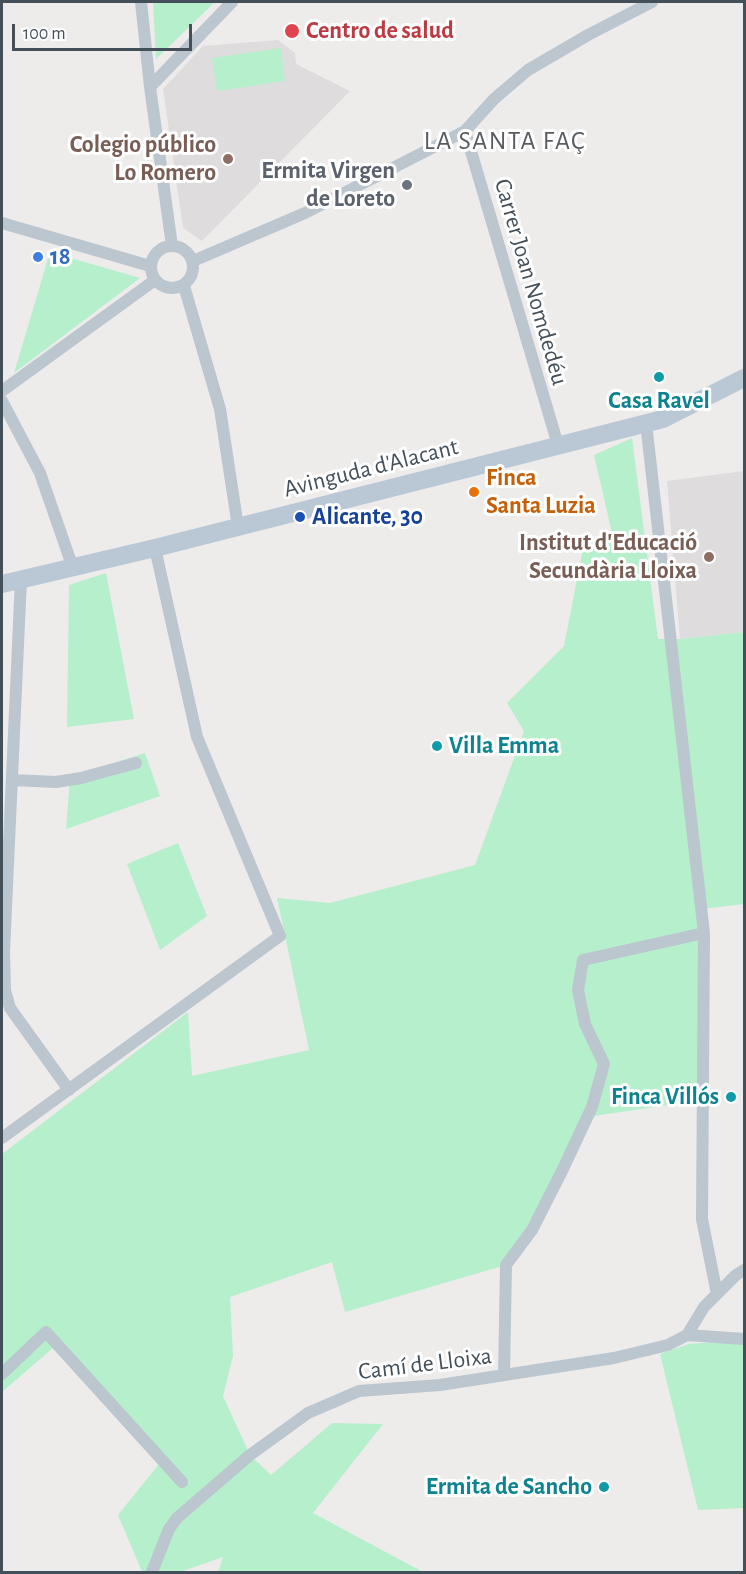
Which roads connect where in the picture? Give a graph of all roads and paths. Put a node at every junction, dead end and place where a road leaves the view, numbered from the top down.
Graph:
1 (141, 2) edge
2 (232, 2) edge
3 (652, 2) edge
4 (150, 87) junction
5 (465, 131) junction
6 (2, 223) edge
7 (172, 246) junction
8 (193, 261) junction
9 (150, 266) junction
10 (155, 280) junction
11 (183, 286) junction
12 (744, 378) edge
13 (2, 391) edge
14 (2, 401) edge
15 (646, 423) junction
16 (558, 445) junction
17 (238, 527) junction
18 (156, 548) junction
19 (72, 568) junction
20 (21, 579) junction
21 (2, 584) edge
22 (136, 763) dead end
23 (12, 780) junction
24 (704, 933) junction
25 (69, 1090) junction
26 (2, 1138) edge
27 (744, 1270) edge
28 (717, 1294) junction
29 (687, 1335) junction
30 (744, 1339) edge
31 (2, 1374) edge
32 (504, 1375) junction
33 (182, 1482) dead end
34 (152, 1572) edge

1 - 4 street
2 - 4 street
3 - 5 street
4 - 7 street
5 - 8 street
5 - 16 street, Carrer Joan Nomdedéu
6 - 9 street
7 - 8 street
7 - 9 street
8 - 11 street
9 - 10 street
10 - 11 street
10 - 13 street
11 - 17 street
12 - 15 street, Avinguda d'Alacant
14 - 19 street
15 - 16 street, Avinguda d'Alacant
15 - 24 street
16 - 17 street, Avinguda d'Alacant
17 - 18 street, Avinguda d'Alacant
18 - 19 street, Avinguda d'Alacant
18 - 25 street
19 - 20 street, Avinguda d'Alacant
20 - 21 street, Avinguda d'Alacant
20 - 23 street
22 - 23 street
23 - 25 street
24 - 28 street
24 - 32 street
25 - 26 street
27 - 28 street
28 - 29 street
29 - 30 street
29 - 32 street, Camí de Lloixa
31 - 33 street
32 - 34 street, Camí de Lloixa

